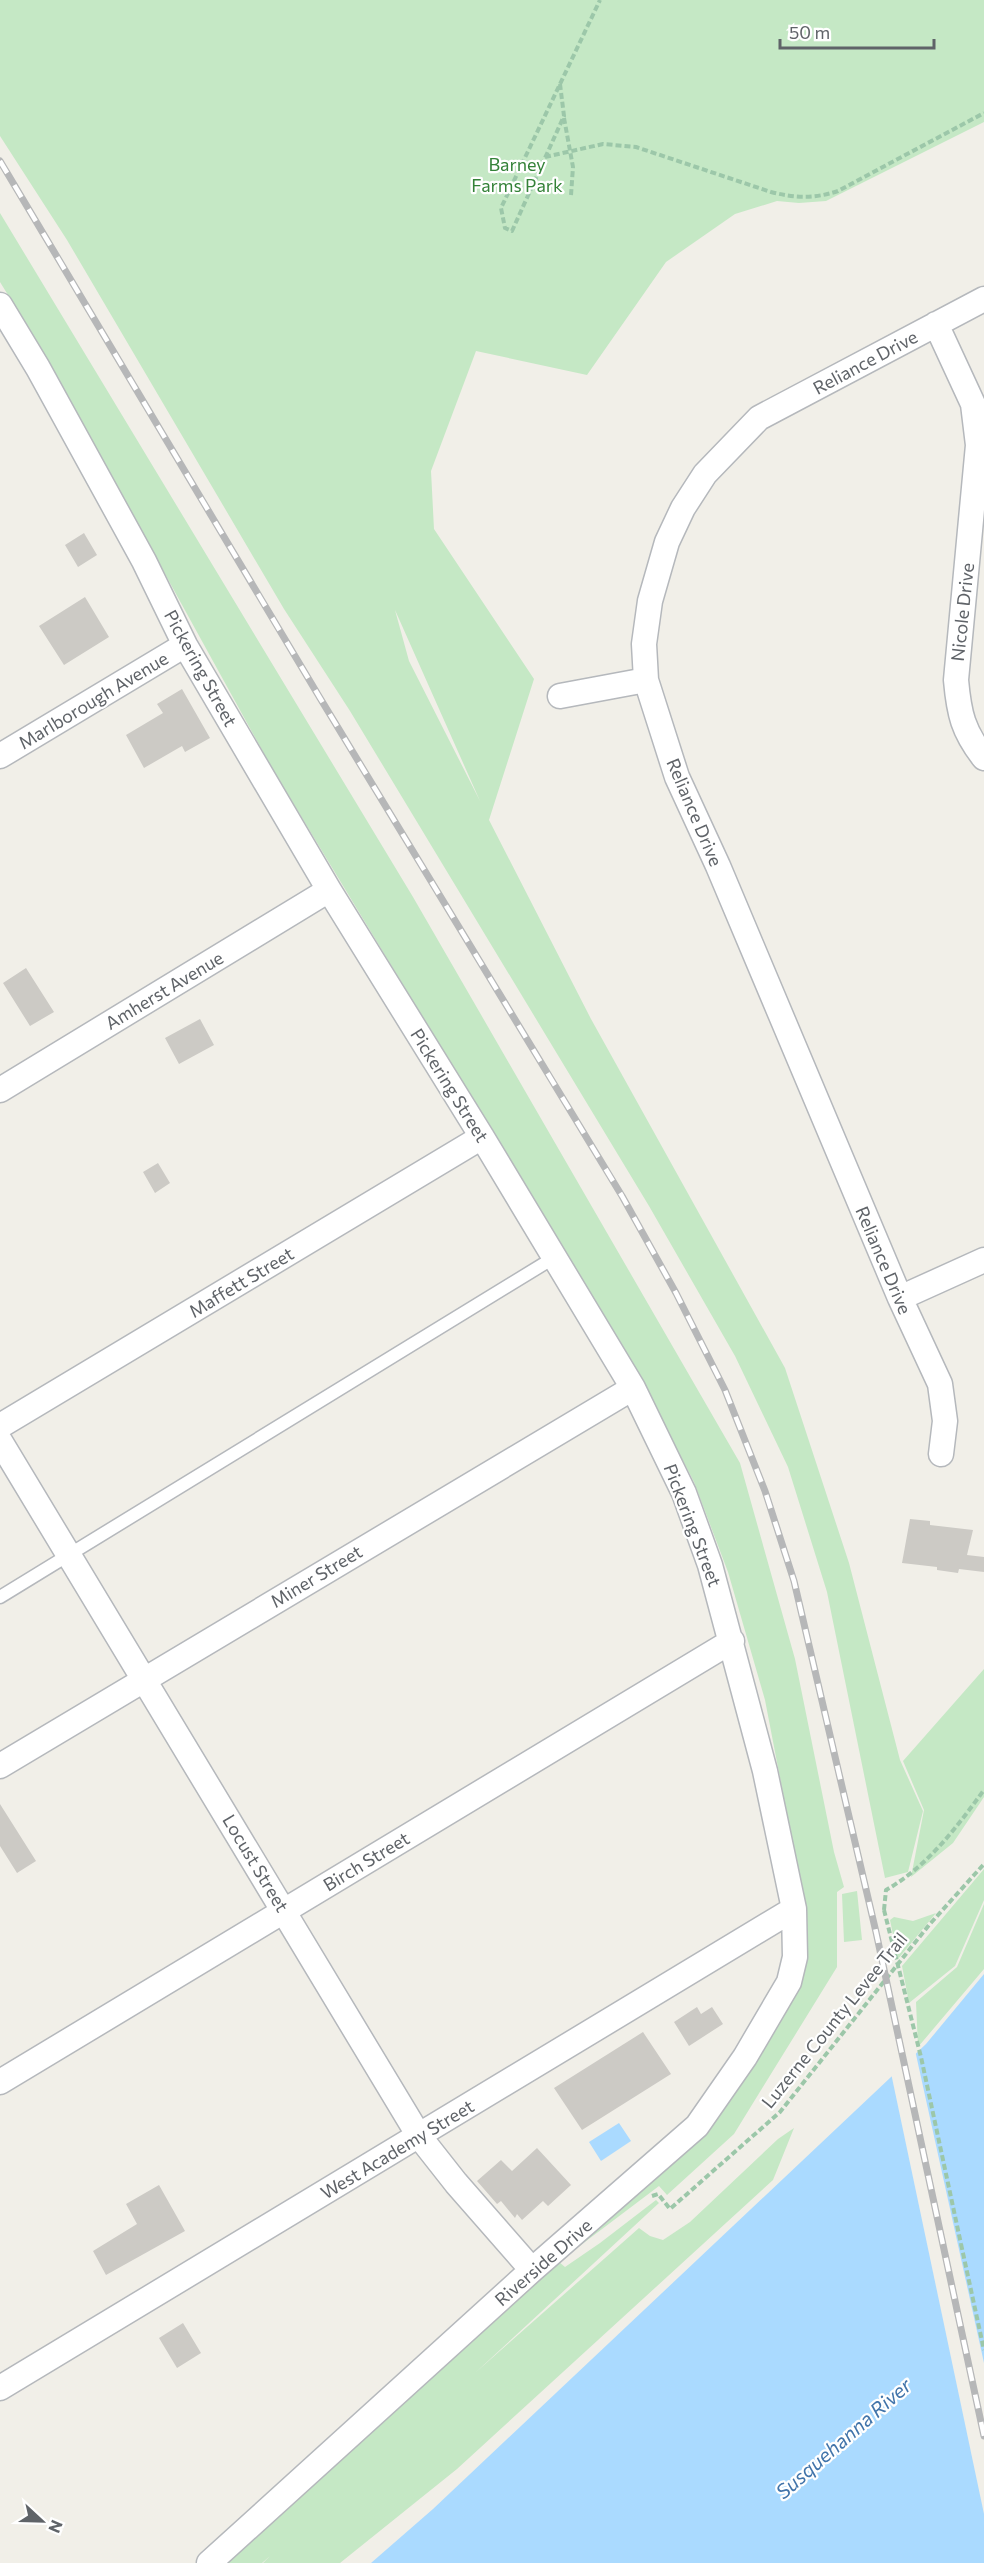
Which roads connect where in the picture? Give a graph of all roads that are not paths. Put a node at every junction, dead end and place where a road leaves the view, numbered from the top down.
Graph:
1 (984, 299) edge
2 (0, 305) edge
3 (936, 324) junction
4 (185, 645) junction
5 (646, 680) junction
6 (560, 696) dead end
7 (0, 756) edge
8 (984, 759) edge
9 (329, 890) junction
10 (0, 1090) edge
11 (482, 1137) junction
12 (555, 1257) junction
13 (984, 1260) edge
14 (900, 1298) junction
15 (633, 1388) junction
16 (0, 1426) edge
17 (0, 1441) edge
18 (940, 1454) dead end
19 (70, 1554) junction
20 (0, 1597) edge
21 (732, 1641) junction
22 (145, 1678) junction
23 (0, 1766) edge
24 (795, 1909) junction
25 (284, 1911) junction
26 (0, 2082) edge
27 (419, 2136) junction
28 (532, 2270) junction
29 (0, 2388) edge
30 (209, 2563) edge

1 - 3 street, Reliance Drive
2 - 4 street, Pickering Street
3 - 5 street, Reliance Drive
3 - 8 street, Nicole Drive
4 - 7 street, Marlborough Avenue
4 - 9 street, Pickering Street
5 - 6 street
5 - 14 street, Reliance Drive
9 - 10 street, Amherst Avenue
9 - 11 street, Pickering Street
11 - 12 street, Pickering Street
11 - 16 street, Maffett Street
12 - 15 street, Pickering Street
12 - 19 lane
13 - 14 street
14 - 18 street, Reliance Drive
15 - 21 street, Pickering Street
15 - 22 street, Miner Street
17 - 19 street, Locust Street
19 - 20 lane
19 - 22 street, Locust Street
21 - 24 street, Pickering Street
21 - 25 street, Birch Street
22 - 23 street, Miner Street
22 - 25 street, Locust Street
24 - 27 street, West Academy Street
24 - 28 street, Riverside Drive
25 - 26 street, Birch Street
25 - 27 street, Locust Street
27 - 28 street, Locust Street
27 - 29 street, West Academy Street
28 - 30 street, Riverside Drive

